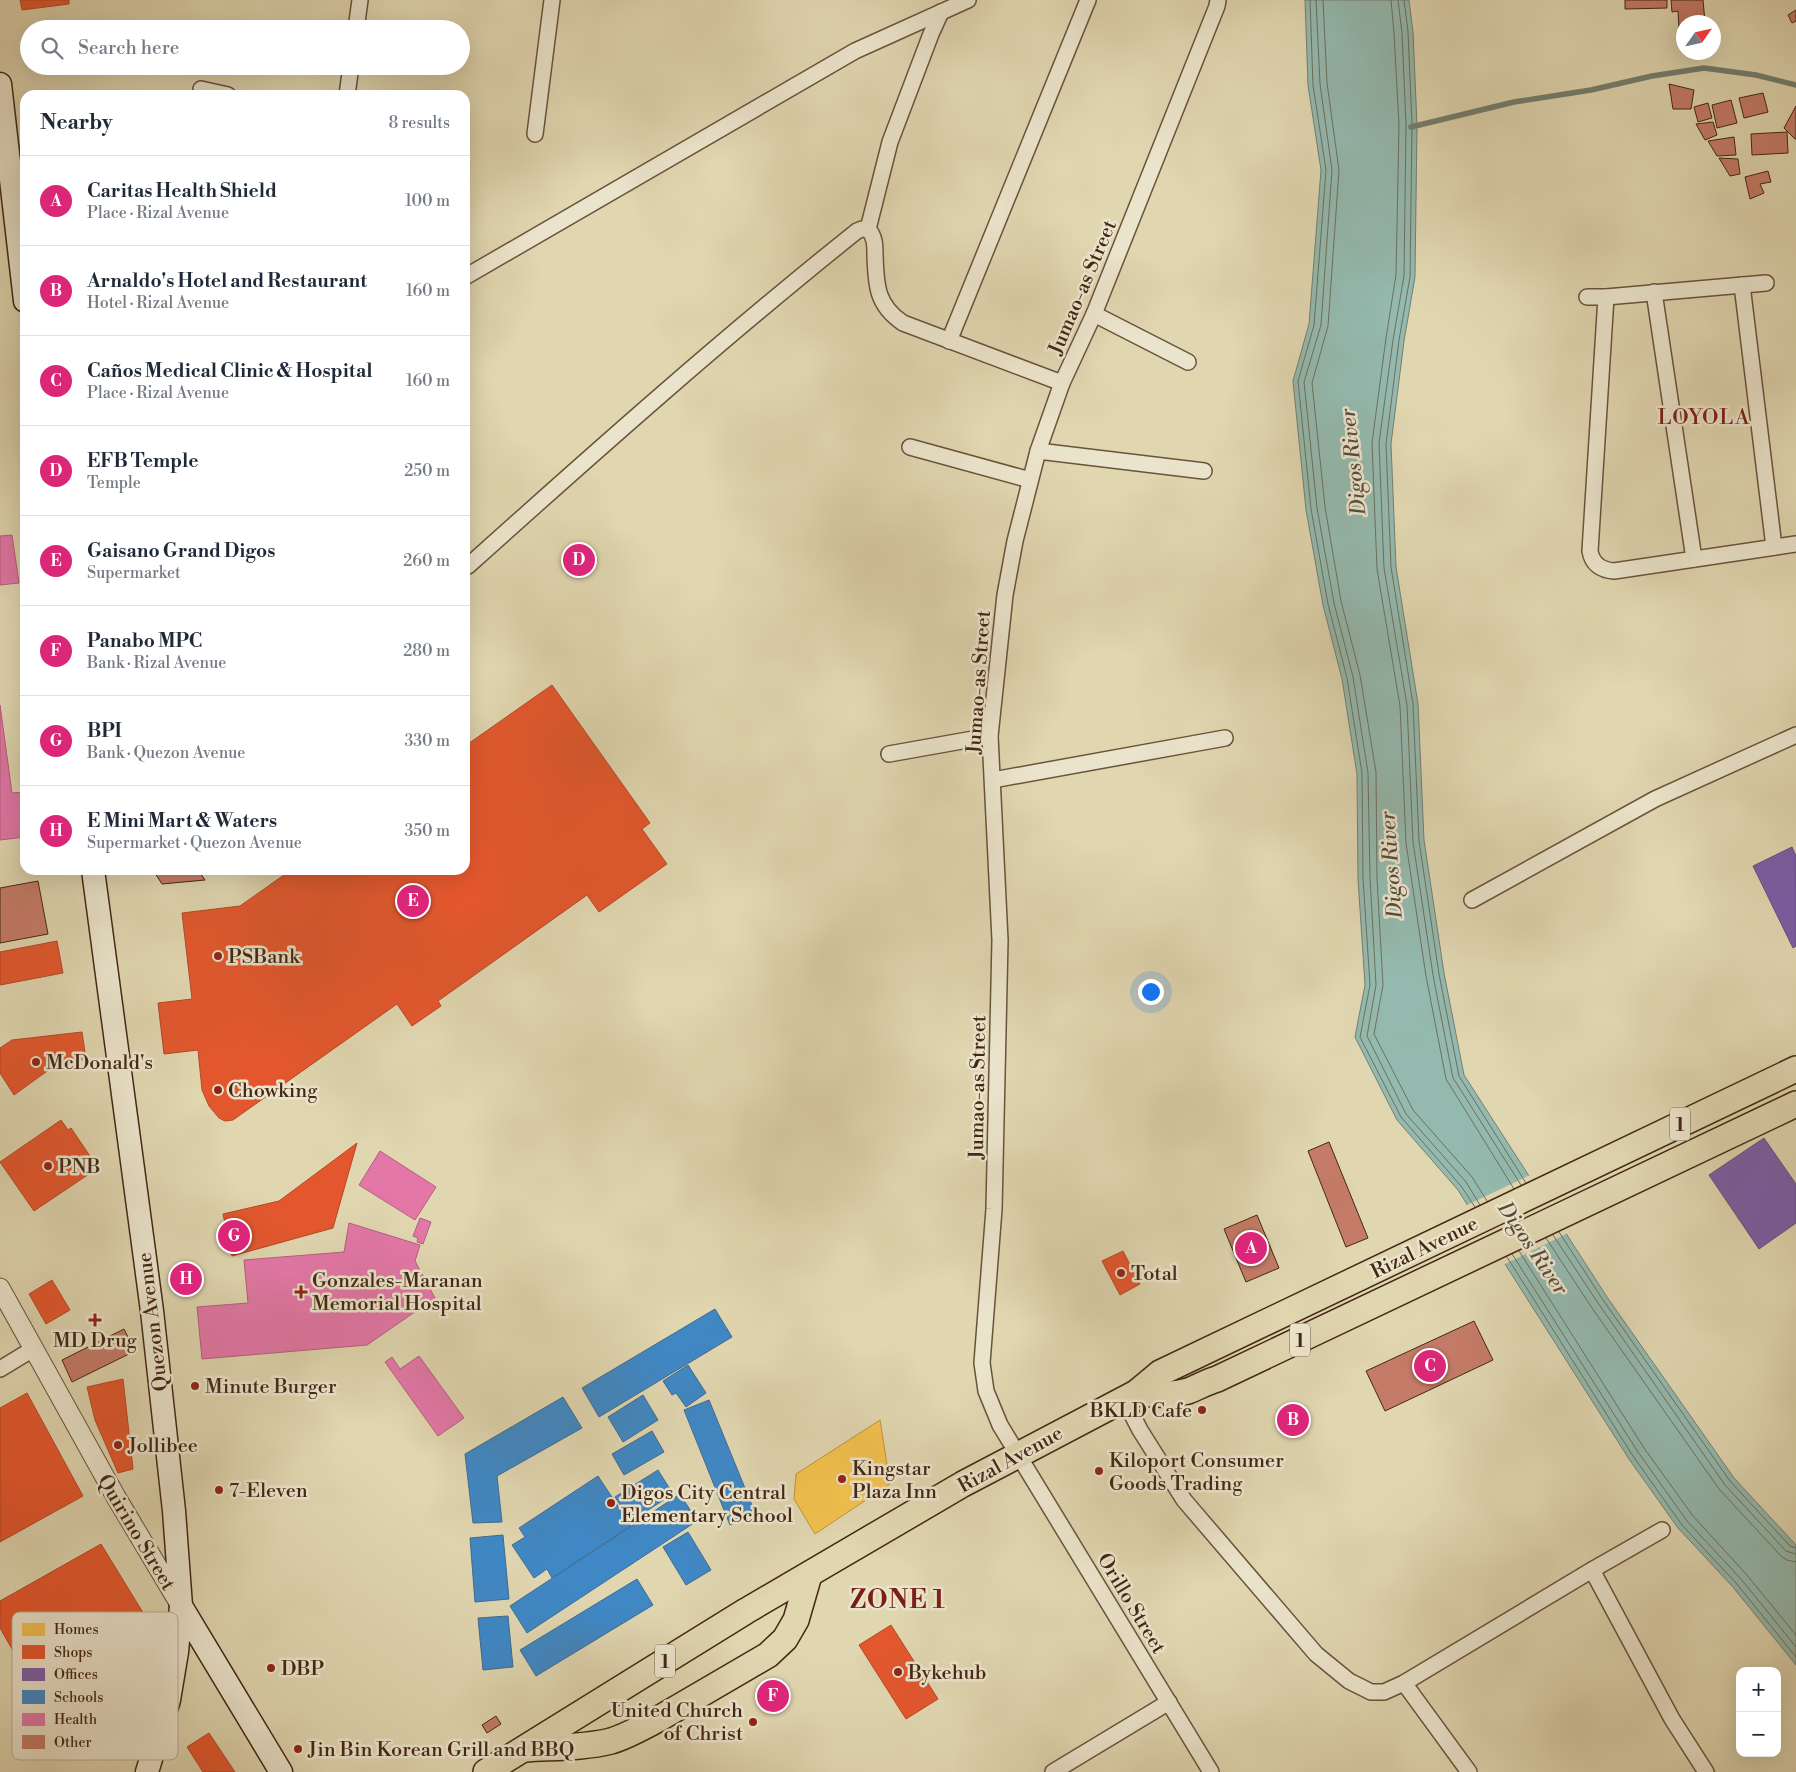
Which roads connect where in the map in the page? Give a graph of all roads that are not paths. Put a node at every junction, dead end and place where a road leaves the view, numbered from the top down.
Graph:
1 (360, 0) edge
2 (552, 0) edge
3 (968, 0) edge
4 (1088, 0) edge
5 (1218, 1) edge
6 (941, 12) junction
7 (357, 20) edge
8 (350, 75) edge
9 (0, 84) edge
10 (201, 89) dead end
11 (206, 90) edge
12 (348, 90) edge
13 (535, 134) dead end
14 (4, 144) edge
15 (868, 229) junction
16 (20, 264) edge
17 (470, 274) edge
18 (1766, 282) dead end
19 (1742, 285) junction
20 (1654, 292) junction
21 (1587, 297) dead end
22 (1606, 297) junction
23 (1094, 314) junction
24 (949, 340) junction
25 (1188, 362) dead end
26 (1062, 383) junction
27 (910, 447) dead end
28 (1038, 451) junction
29 (1204, 471) dead end
30 (1030, 480) junction
31 (1796, 544) edge
32 (1774, 547) junction
33 (1694, 559) junction
34 (470, 564) edge
35 (1796, 735) edge
36 (990, 736) junction
37 (1225, 738) dead end
38 (889, 754) dead end
39 (993, 780) junction
40 (94, 875) edge
41 (1472, 900) dead end
42 (1796, 1069) edge
43 (1796, 1104) edge
44 (1513, 1204) junction
45 (1526, 1233) junction
46 (0, 1288) edge
47 (33, 1348) junction
48 (0, 1368) edge
49 (1130, 1396) junction
50 (1019, 1454) junction
51 (1662, 1530) dead end
52 (1592, 1570) junction
53 (809, 1575) junction
54 (181, 1606) junction
55 (178, 1640) edge
56 (1404, 1683) junction
57 (1168, 1702) junction
58 (523, 1749) junction
59 (281, 1772) edge
60 (486, 1772) edge
61 (1053, 1772) edge
62 (1211, 1772) edge
63 (1469, 1772) edge
64 (1706, 1772) edge

1 - 7 street
2 - 13 street
3 - 6 street
4 - 24 street
5 - 23 street, Jumao-as Street
6 - 15 street
6 - 17 street
8 - 12 street
9 - 14 main road
10 - 11 street
14 - 16 main road
15 - 24 street
15 - 34 street
18 - 19 street
19 - 20 street
19 - 32 street
20 - 22 street
20 - 33 street
21 - 22 street
22 - 33 street
23 - 25 street
23 - 26 street, Jumao-as Street
24 - 26 street
26 - 28 street, Jumao-as Street
27 - 30 street
28 - 29 street
28 - 30 street, Jumao-as Street
30 - 36 street, Jumao-as Street
31 - 32 street
32 - 33 street
35 - 41 street
36 - 38 street
36 - 39 street, Jumao-as Street
37 - 39 street
39 - 50 street, Jumao-as Street
40 - 54 main road, Quezon Avenue
42 - 44 main road, Rizal Avenue / 1
43 - 45 main road, Rizal Avenue / 1
44 - 45 main road
44 - 49 main road, Rizal Avenue / 1
45 - 49 main road, Rizal Avenue / 1
46 - 47 street, Quirino Street
47 - 48 street
47 - 54 street, Quirino Street
49 - 50 main road, Rizal Avenue / 1
49 - 56 street
50 - 53 main road, Rizal Avenue / 1
50 - 57 street, Orillo Street
51 - 52 street
52 - 56 street
52 - 64 street
53 - 58 main road, Rizal Avenue / 1
53 - 58 main road, Rizal Avenue / 1
54 - 55 main road, Quezon Avenue
54 - 59 main road, Quirino Street
56 - 63 street
57 - 61 street
57 - 62 street, Orillo Street
58 - 60 main road, Rizal Avenue / 1

